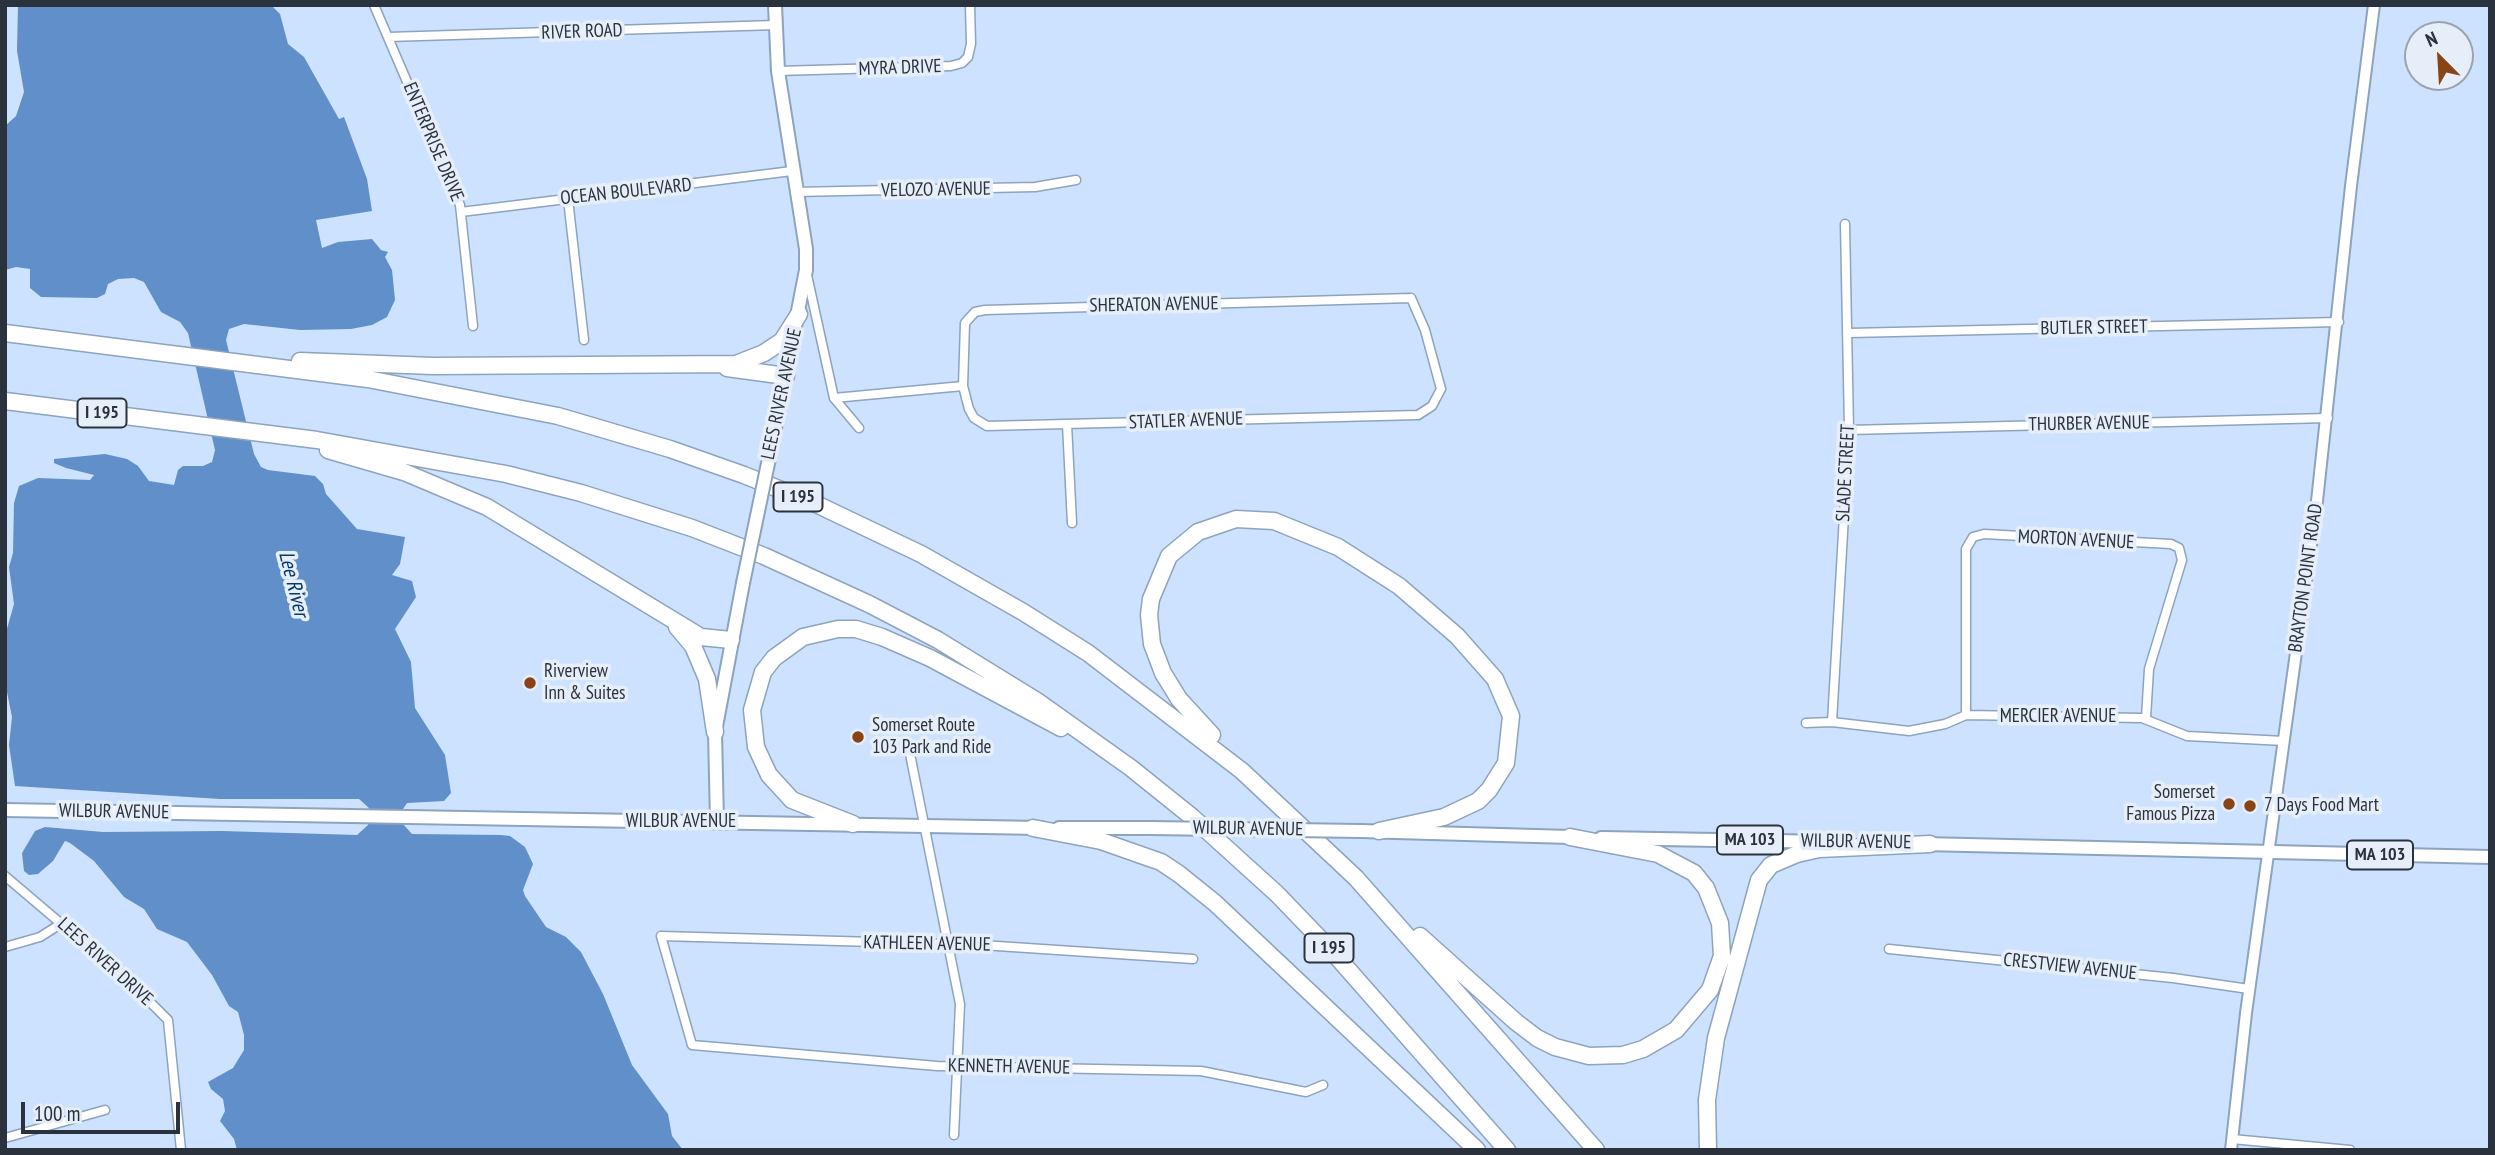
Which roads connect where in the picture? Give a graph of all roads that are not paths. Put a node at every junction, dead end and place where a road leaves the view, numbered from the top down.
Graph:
1 (374, 5) edge
2 (775, 5) edge
3 (970, 5) edge
4 (2374, 5) edge
5 (776, 25) junction
6 (388, 37) junction
7 (778, 71) junction
8 (792, 170) junction
9 (1076, 180) dead end
10 (795, 192) junction
11 (568, 199) junction
12 (461, 212) junction
13 (1845, 224) dead end
14 (806, 270) junction
15 (799, 314) junction
16 (2339, 322) junction
17 (473, 326) dead end
18 (1849, 332) junction
19 (5, 333) edge
20 (584, 341) dead end
21 (246, 363) junction
22 (683, 363) junction
23 (786, 376) junction
24 (963, 386) junction
25 (834, 398) junction
26 (5, 401) edge
27 (1432, 406) joint
28 (2328, 418) junction
29 (1067, 424) junction
30 (859, 428) dead end
31 (1849, 430) junction
32 (278, 435) junction
33 (1072, 523) dead end
34 (659, 612) junction
35 (731, 640) junction
36 (1966, 715) junction
37 (2146, 718) junction
38 (1832, 722) junction
39 (1806, 723) dead end
40 (715, 732) junction
41 (2284, 741) junction
42 (909, 749) dead end
43 (1131, 768) junction
44 (1272, 797) junction
45 (5, 810) edge
46 (717, 822) junction
47 (853, 824) junction
48 (925, 826) junction
49 (1033, 828) junction
50 (1379, 831) junction
51 (1570, 837) junction
52 (1930, 844) junction
53 (2269, 851) junction
54 (2490, 857) edge
55 (5, 876) edge
56 (1356, 878) junction
57 (62, 923) junction
58 (950, 946) junction
59 (5, 947) edge
60 (1889, 949) dead end
61 (1193, 959) dead end
62 (2249, 989) junction
63 (692, 1045) joint
64 (958, 1066) junction
65 (1323, 1085) dead end
66 (105, 1110) dead end
67 (954, 1135) dead end
68 (5, 1138) edge
69 (2231, 1144) edge
70 (181, 1150) edge
71 (1477, 1150) edge
72 (1507, 1150) edge
73 (1596, 1150) edge
74 (1707, 1150) edge
75 (2350, 1150) edge

1 - 6 street, ENTERPRISE DRIVE
2 - 5 main road, LEES RIVER AVENUE
3 - 7 street, MYRA DRIVE
4 - 16 street, BRAYTON POINT ROAD
5 - 6 street, RIVER ROAD
5 - 7 main road, LEES RIVER AVENUE
6 - 12 street, ENTERPRISE DRIVE
7 - 8 main road, LEES RIVER AVENUE
8 - 10 main road, LEES RIVER AVENUE
8 - 11 street, OCEAN BOULEVARD
9 - 10 street, VELOZO AVENUE
10 - 14 main road, LEES RIVER AVENUE
11 - 12 street, OCEAN BOULEVARD
11 - 20 street
12 - 17 street, ENTERPRISE DRIVE
13 - 18 street, SLADE STREET
14 - 15 main road, LEES RIVER AVENUE
14 - 25 street
15 - 22 highway
15 - 23 main road, LEES RIVER AVENUE
16 - 18 street, BUTLER STREET
16 - 28 street, BRAYTON POINT ROAD
18 - 31 street, SLADE STREET
19 - 21 highway, I 195
21 - 22 highway
21 - 44 highway, I 195
22 - 23 highway
23 - 35 main road, LEES RIVER AVENUE, bridge
24 - 25 street
24 - 27 street, SHERATON AVENUE
24 - 29 street, STATLER AVENUE
25 - 30 street
26 - 32 highway, I 195
27 - 29 street, STATLER AVENUE
28 - 31 street, THURBER AVENUE
28 - 41 street, BRAYTON POINT ROAD
29 - 33 street
31 - 38 street, SLADE STREET
32 - 34 highway
32 - 43 highway, I 195
34 - 35 highway
34 - 40 highway
35 - 40 main road, LEES RIVER AVENUE
36 - 37 street, MERCIER AVENUE
36 - 37 street, MORTON AVENUE
36 - 38 street, MERCIER AVENUE
37 - 41 street, MERCIER AVENUE
38 - 39 street, MERCIER AVENUE
40 - 46 main road, LEES RIVER AVENUE
41 - 53 street, BRAYTON POINT ROAD
42 - 48 street
43 - 47 highway
43 - 72 highway, I 195
44 - 50 highway
44 - 56 highway, I 195
45 - 46 main road, WILBUR AVENUE / MA 103
46 - 47 main road, WILBUR AVENUE / MA 103
47 - 48 main road, WILBUR AVENUE / MA 103
48 - 49 main road, WILBUR AVENUE / MA 103
48 - 58 street
49 - 50 main road, WILBUR AVENUE / MA 103, bridge
49 - 71 highway
50 - 51 main road, WILBUR AVENUE / MA 103
51 - 52 main road, WILBUR AVENUE / MA 103
51 - 56 highway
52 - 53 main road, WILBUR AVENUE / MA 103
52 - 74 highway
53 - 54 main road, WILBUR AVENUE / MA 103
53 - 62 street, BRAYTON POINT ROAD
55 - 57 street, LEES RIVER DRIVE
56 - 73 highway, I 195
57 - 59 street
57 - 70 street, LEES RIVER DRIVE
58 - 61 street, KATHLEEN AVENUE
58 - 63 street, KATHLEEN AVENUE
58 - 64 street
60 - 62 street, CRESTVIEW AVENUE
62 - 69 street, BRAYTON POINT ROAD
63 - 64 street, KENNETH AVENUE
64 - 65 street, KENNETH AVENUE
64 - 67 street
66 - 68 street
69 - 75 street

